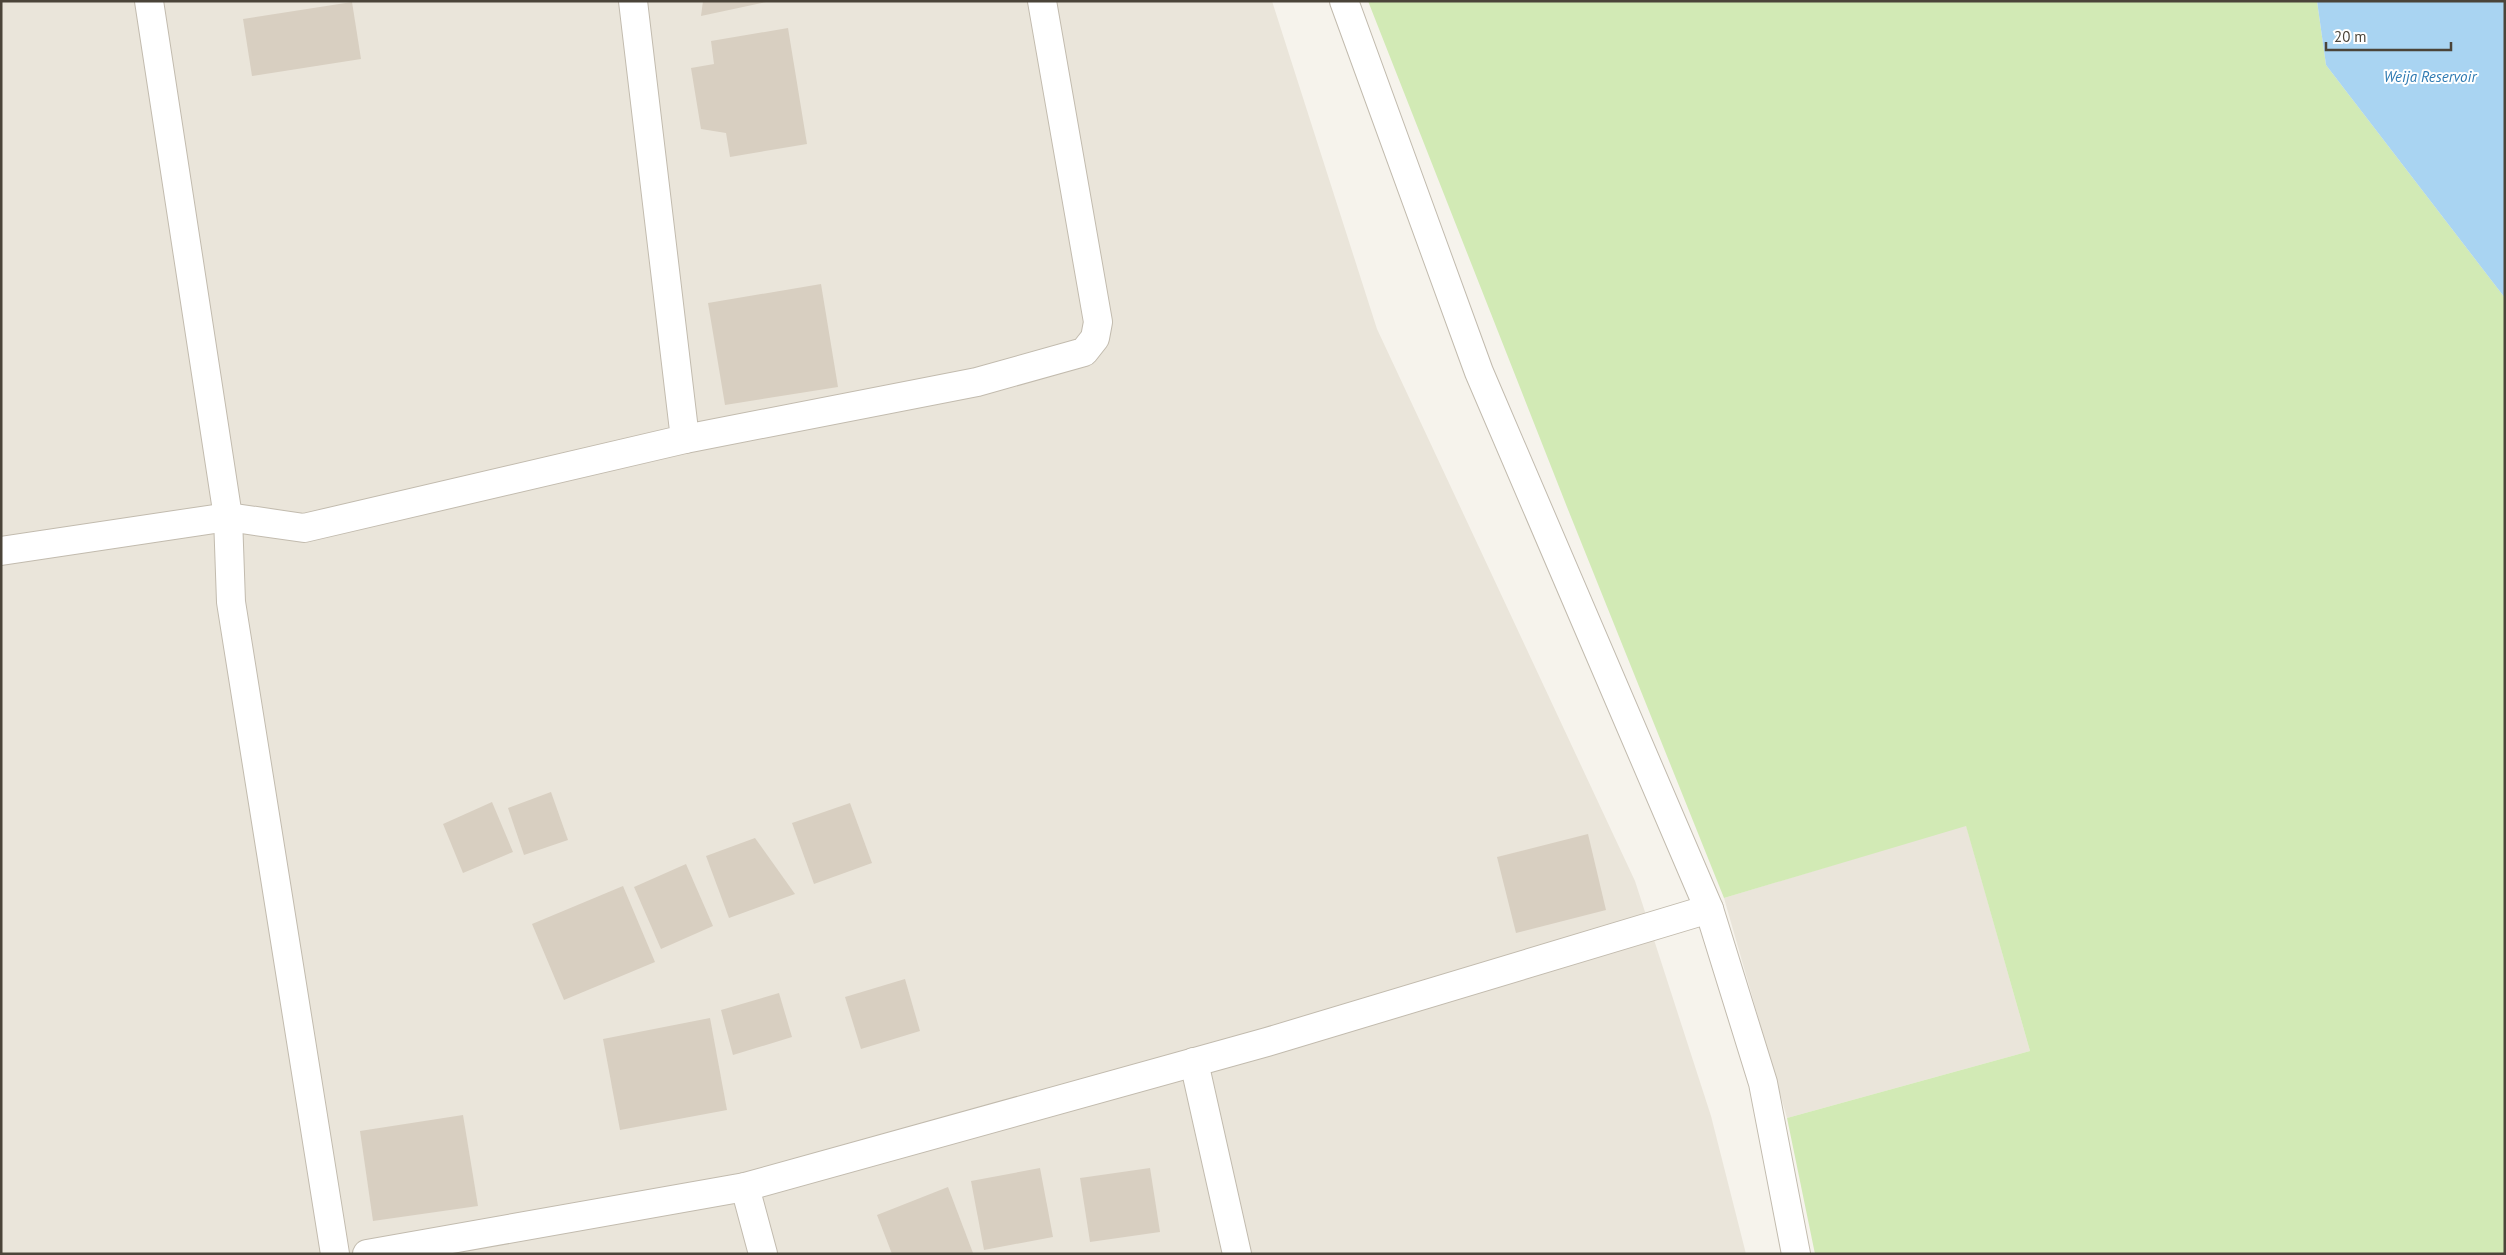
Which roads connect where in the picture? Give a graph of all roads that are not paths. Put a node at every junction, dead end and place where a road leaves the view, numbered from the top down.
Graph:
1 (149, 1) edge
2 (634, 1) edge
3 (1042, 1) edge
4 (1344, 1) edge
5 (686, 439) junction
6 (228, 517) junction
7 (1, 551) edge
8 (1709, 909) junction
9 (1194, 1062) junction
10 (745, 1187) junction
11 (335, 1254) edge
12 (368, 1254) edge
13 (764, 1254) edge
14 (1237, 1254) edge
15 (1796, 1254) edge

1 - 6 street
2 - 5 street
3 - 5 street
4 - 8 street
5 - 6 street
6 - 7 street
6 - 11 street
8 - 9 street
8 - 15 street
9 - 10 street
9 - 14 street
10 - 12 street
10 - 13 street

